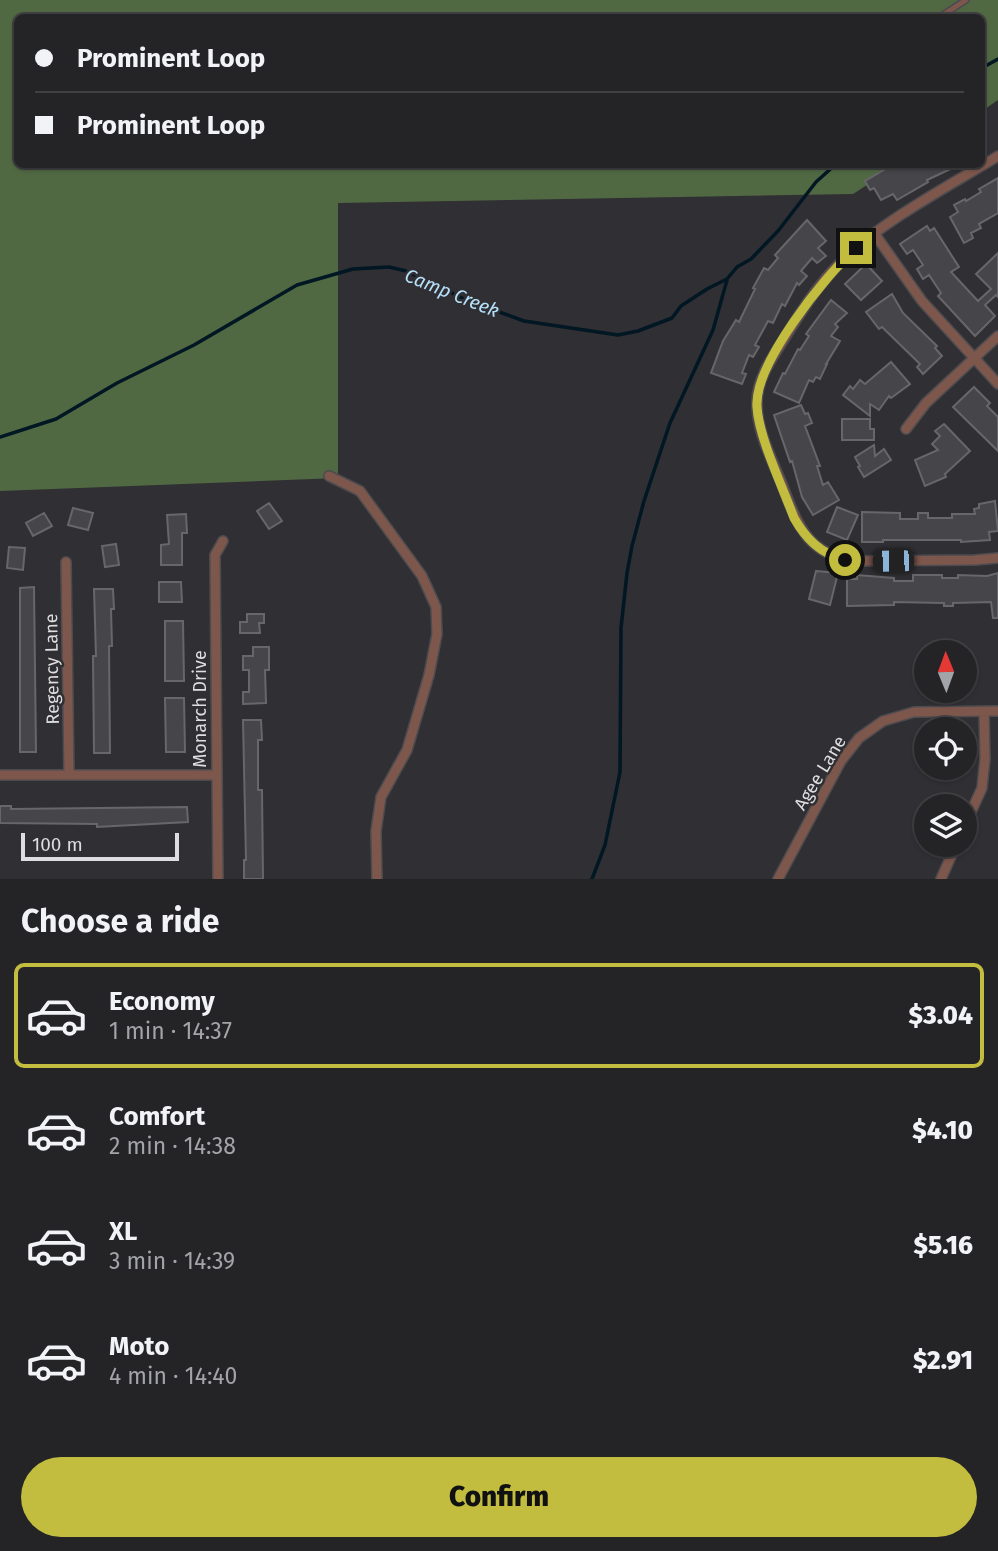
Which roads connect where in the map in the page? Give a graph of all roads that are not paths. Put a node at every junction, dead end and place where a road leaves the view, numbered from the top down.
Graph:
1 (966, 0) edge
2 (944, 14) edge
3 (979, 168) edge
4 (874, 233) junction
5 (998, 336) edge
6 (974, 358) junction
7 (998, 384) edge
8 (906, 429) dead end
9 (329, 476) dead end
10 (223, 541) dead end
11 (998, 558) edge
12 (66, 562) dead end
13 (984, 712) junction
14 (998, 712) edge
15 (69, 774) junction
16 (0, 775) edge
17 (216, 775) junction
18 (977, 799) edge
19 (951, 857) edge
20 (218, 879) edge
21 (377, 879) edge
22 (778, 879) edge
23 (941, 879) edge

1 - 2 lane
3 - 4 street
4 - 6 street
4 - 11 street
5 - 6 street
6 - 7 street
6 - 8 street
9 - 21 street
10 - 17 street, Monarch Drive
12 - 15 street, Regency Lane
13 - 14 street, Agee Lane
13 - 18 street
13 - 22 street, Agee Lane
15 - 16 street
15 - 17 street
17 - 20 street, Monarch Drive
19 - 23 street

